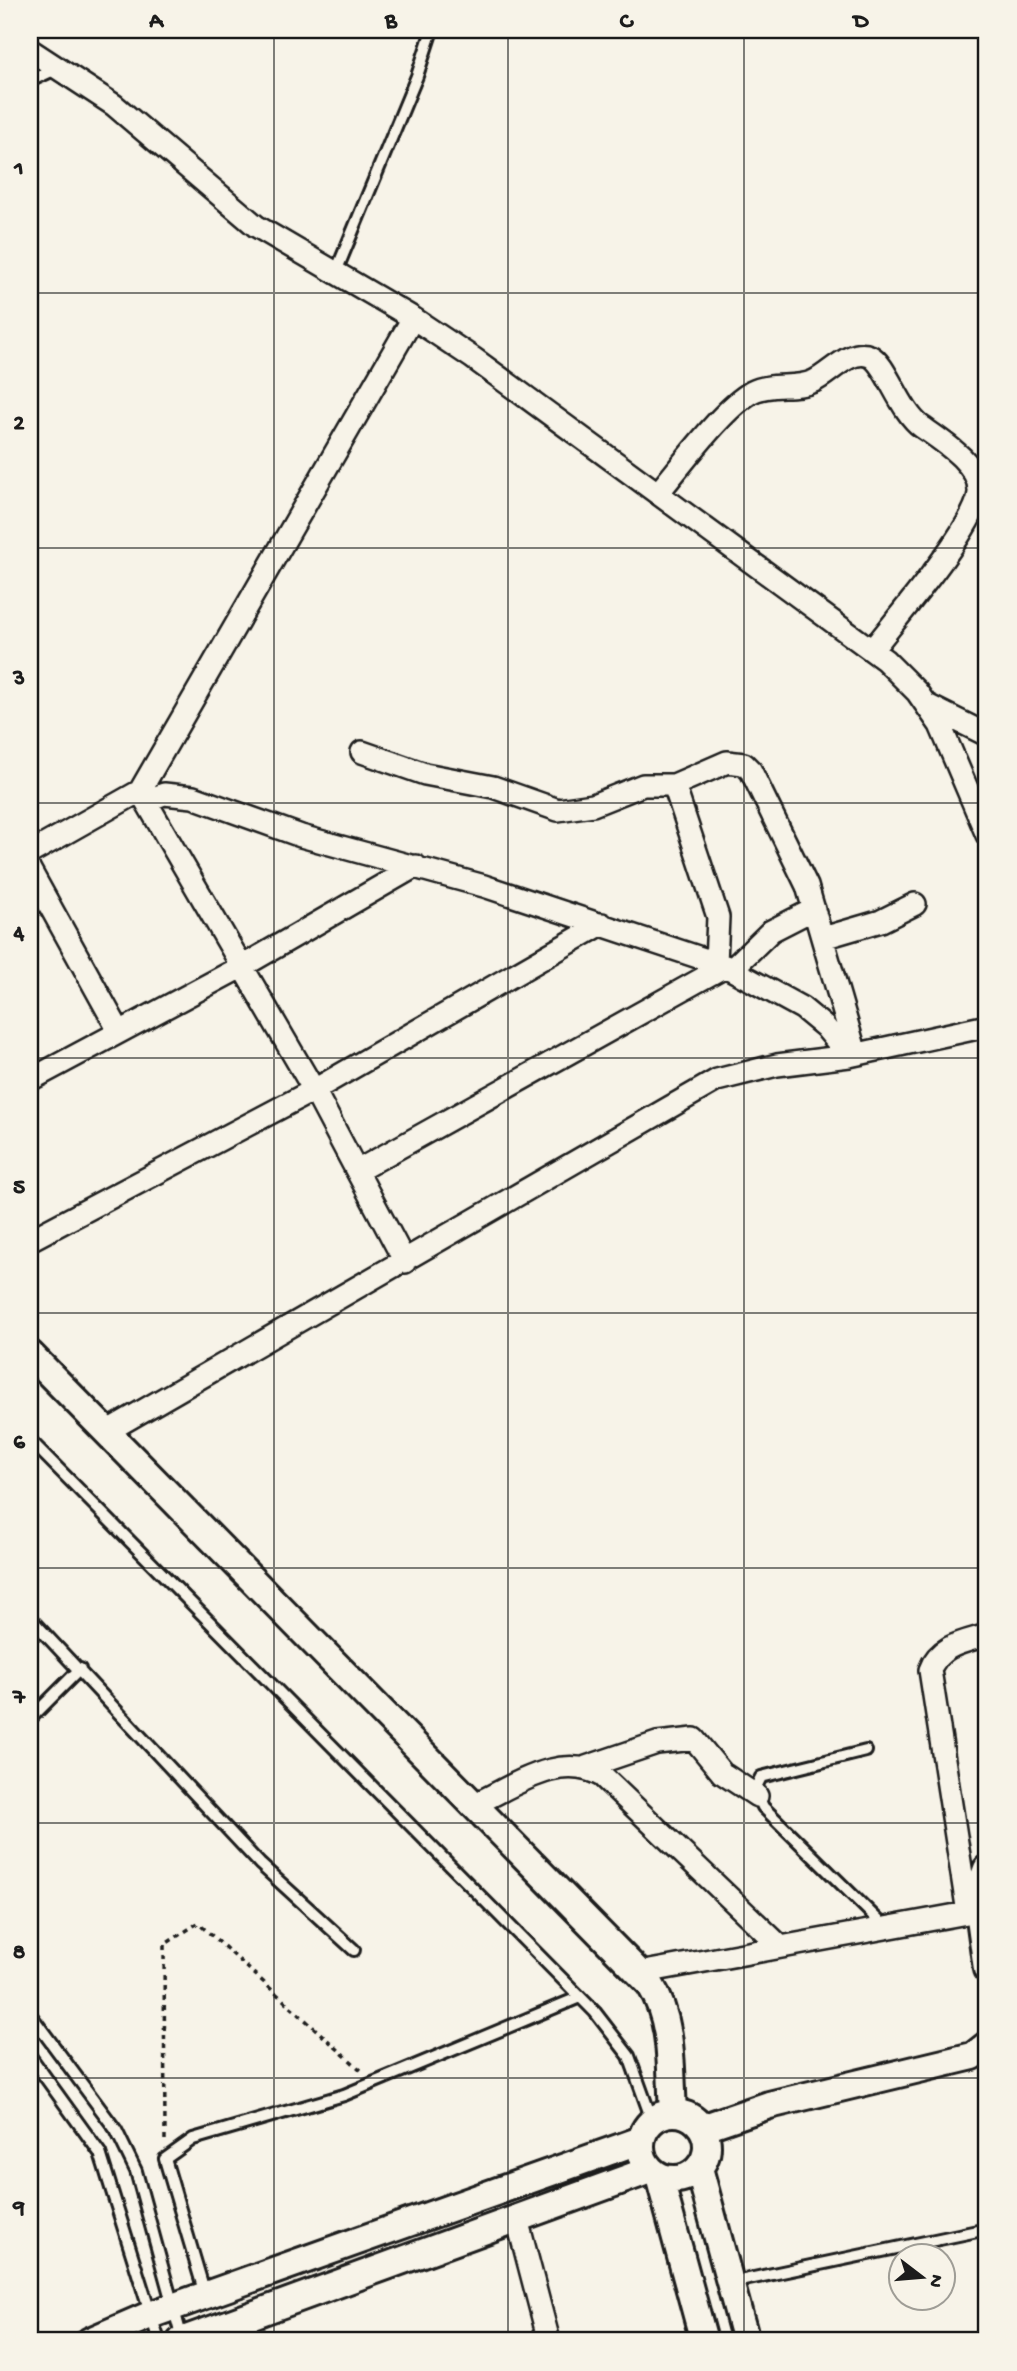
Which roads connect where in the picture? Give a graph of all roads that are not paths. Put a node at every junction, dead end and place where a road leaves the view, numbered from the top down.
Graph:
1 (432, 30) edge
2 (30, 50) edge
3 (58, 68) junction
4 (30, 81) edge
5 (335, 274) junction
6 (413, 317) junction
7 (658, 493) junction
8 (872, 650) junction
9 (925, 704) junction
10 (987, 735) edge
11 (362, 752) dead end
12 (674, 785) junction
13 (143, 796) junction
14 (987, 835) edge
15 (30, 853) edge
16 (415, 866) junction
17 (30, 870) edge
18 (915, 904) dead end
19 (814, 909) junction
20 (602, 925) junction
21 (823, 938) junction
22 (243, 966) junction
23 (724, 966) junction
24 (987, 1026) edge
25 (119, 1031) junction
26 (852, 1055) junction
27 (30, 1080) edge
28 (314, 1090) junction
29 (357, 1171) junction
30 (30, 1240) edge
31 (405, 1262) junction
32 (30, 1354) edge
33 (106, 1432) junction
34 (30, 1440) edge
35 (30, 1618) edge
36 (987, 1634) edge
37 (80, 1669) junction
38 (30, 1719) edge
39 (866, 1751) dead end
40 (586, 1767) junction
41 (757, 1796) junction
42 (473, 1805) junction
43 (987, 1869) edge
44 (973, 1912) junction
45 (886, 1928) junction
46 (780, 1947) junction
47 (354, 1950) dead end
48 (987, 1969) edge
49 (639, 1973) junction
50 (580, 1997) junction
51 (30, 2014) edge
52 (987, 2045) edge
53 (30, 2056) edge
54 (655, 2124) junction
55 (702, 2128) junction
56 (699, 2168) junction
57 (654, 2173) junction
58 (517, 2218) junction
59 (987, 2229) edge
60 (730, 2283) junction
61 (205, 2297) junction
62 (161, 2312) junction
63 (90, 2341) edge
64 (159, 2341) edge
65 (182, 2341) edge
66 (549, 2341) edge
67 (704, 2341) edge
68 (746, 2341) edge

1 - 5 lane
2 - 3 street
3 - 4 lane
3 - 5 street
5 - 6 street
6 - 7 street
6 - 13 street
7 - 8 street
7 - 8 street
8 - 9 street
9 - 10 street
9 - 14 street
11 - 12 street
12 - 19 street
12 - 23 street
13 - 15 street
13 - 16 street
13 - 22 street
16 - 20 street
16 - 22 street
17 - 25 street
18 - 21 street
19 - 21 street
19 - 23 street
20 - 23 street
20 - 28 street
21 - 26 street
22 - 25 street
22 - 28 street
23 - 26 street
23 - 29 street
24 - 26 street
25 - 27 street
26 - 31 street
28 - 29 street
28 - 30 street
29 - 31 street
31 - 33 street
32 - 33 street
33 - 42 street
34 - 50 lane
35 - 37 lane
36 - 44 street
37 - 38 lane
37 - 47 lane
39 - 41 lane
40 - 41 street
40 - 42 street
40 - 46 street
41 - 45 lane
42 - 49 street
43 - 44 street
44 - 45 street
44 - 48 street
45 - 46 street
46 - 49 street
49 - 54 street
50 - 54 lane
50 - 61 lane
51 - 62 lane
52 - 55 street
53 - 62 lane
54 - 55 street
54 - 57 street
54 - 61 street
55 - 56 street
56 - 57 street
56 - 60 street
57 - 58 street
57 - 67 street
58 - 65 street
58 - 66 street
59 - 60 lane
60 - 68 street
61 - 62 street
62 - 63 street
62 - 64 lane
62 - 65 lane

